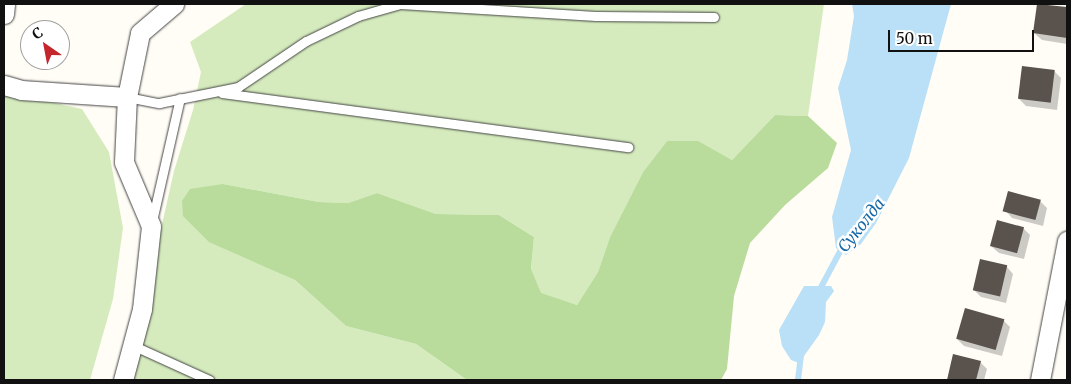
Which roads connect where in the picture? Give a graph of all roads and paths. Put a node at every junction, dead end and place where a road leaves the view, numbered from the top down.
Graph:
1 (5, 4) edge
2 (174, 4) edge
3 (4, 14) edge
4 (714, 17) dead end
5 (4, 85) edge
6 (212, 92) junction
7 (127, 97) junction
8 (180, 98) junction
9 (628, 147) dead end
10 (151, 226) junction
11 (1067, 241) edge
12 (132, 345) junction
13 (123, 380) edge
14 (209, 380) edge
15 (1040, 380) edge

1 - 3 street
2 - 7 street
4 - 6 lane
5 - 7 street
6 - 8 lane
6 - 9 lane
7 - 8 lane
7 - 10 street
8 - 10 lane
10 - 12 street
11 - 15 street
12 - 13 street
12 - 14 lane

